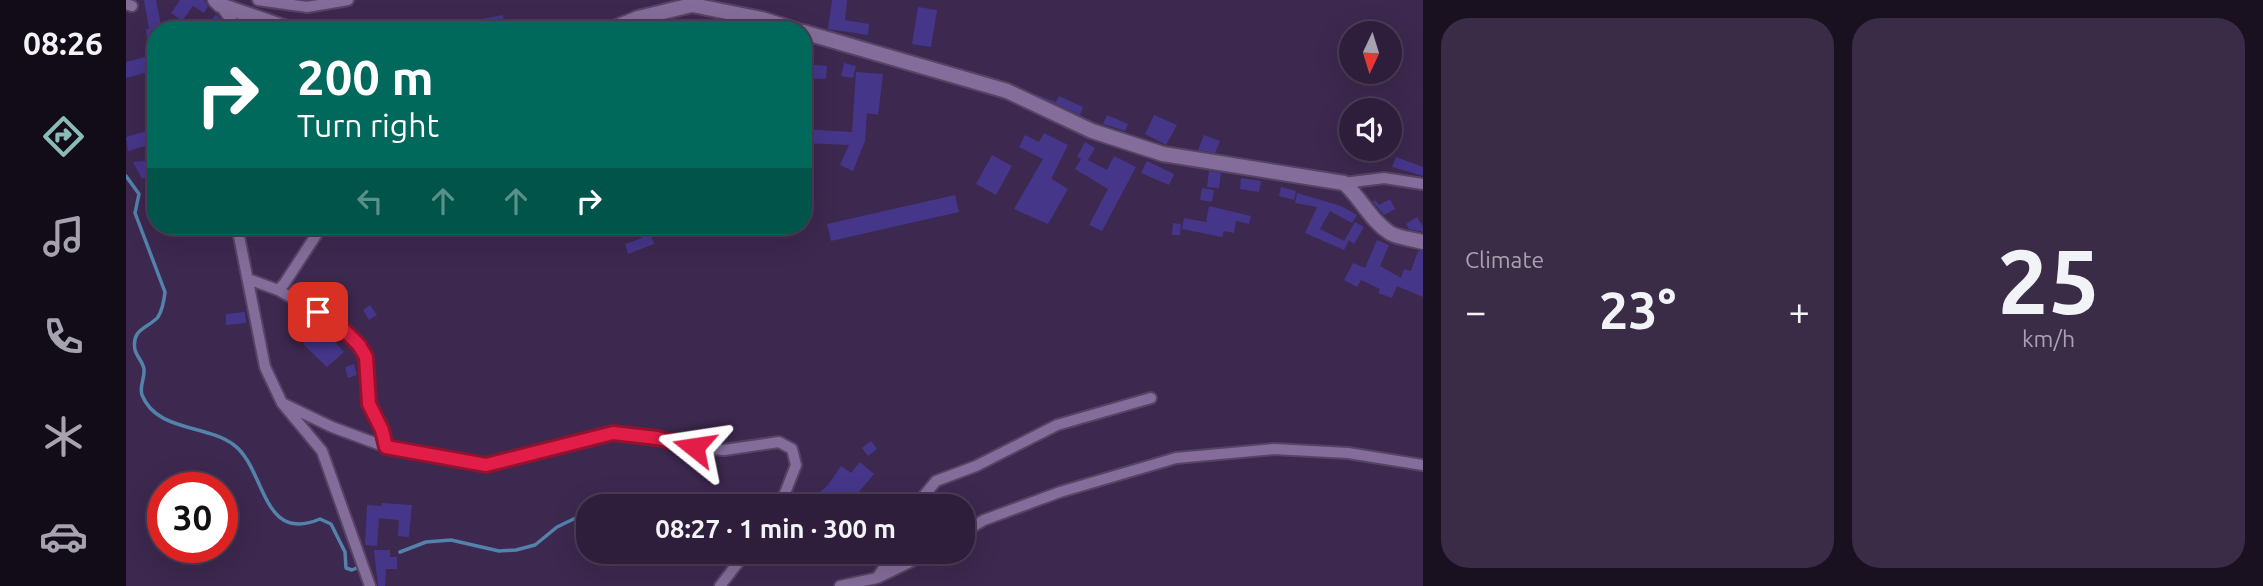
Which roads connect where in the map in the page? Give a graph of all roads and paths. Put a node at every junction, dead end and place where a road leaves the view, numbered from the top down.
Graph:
1 (258, 0) edge
2 (348, 0) edge
3 (217, 2) edge
4 (229, 21) edge
5 (269, 21) edge
6 (631, 21) edge
7 (768, 21) edge
8 (812, 35) edge
9 (1344, 183) junction
10 (1423, 184) edge
11 (239, 235) edge
12 (315, 235) edge
13 (1423, 242) edge
14 (248, 278) junction
15 (278, 290) junction
16 (1151, 398) dead end
17 (282, 403) junction
18 (386, 447) junction
19 (1423, 465) edge
20 (785, 494) edge
21 (925, 494) edge
22 (975, 525) edge
23 (737, 564) edge
24 (886, 564) edge
25 (906, 564) edge
26 (877, 578) junction
27 (860, 584) edge
28 (370, 586) edge
29 (720, 586) edge
30 (840, 586) edge

1 - 2 street
3 - 4 street
3 - 5 street
6 - 7 street
8 - 9 street
9 - 10 street
9 - 13 street
11 - 14 street
12 - 15 street
14 - 15 street
14 - 17 street
15 - 18 street
16 - 21 street
17 - 18 street
17 - 28 street
18 - 20 street
19 - 22 street
23 - 29 street
24 - 26 street
25 - 26 street
26 - 27 street
27 - 30 street

